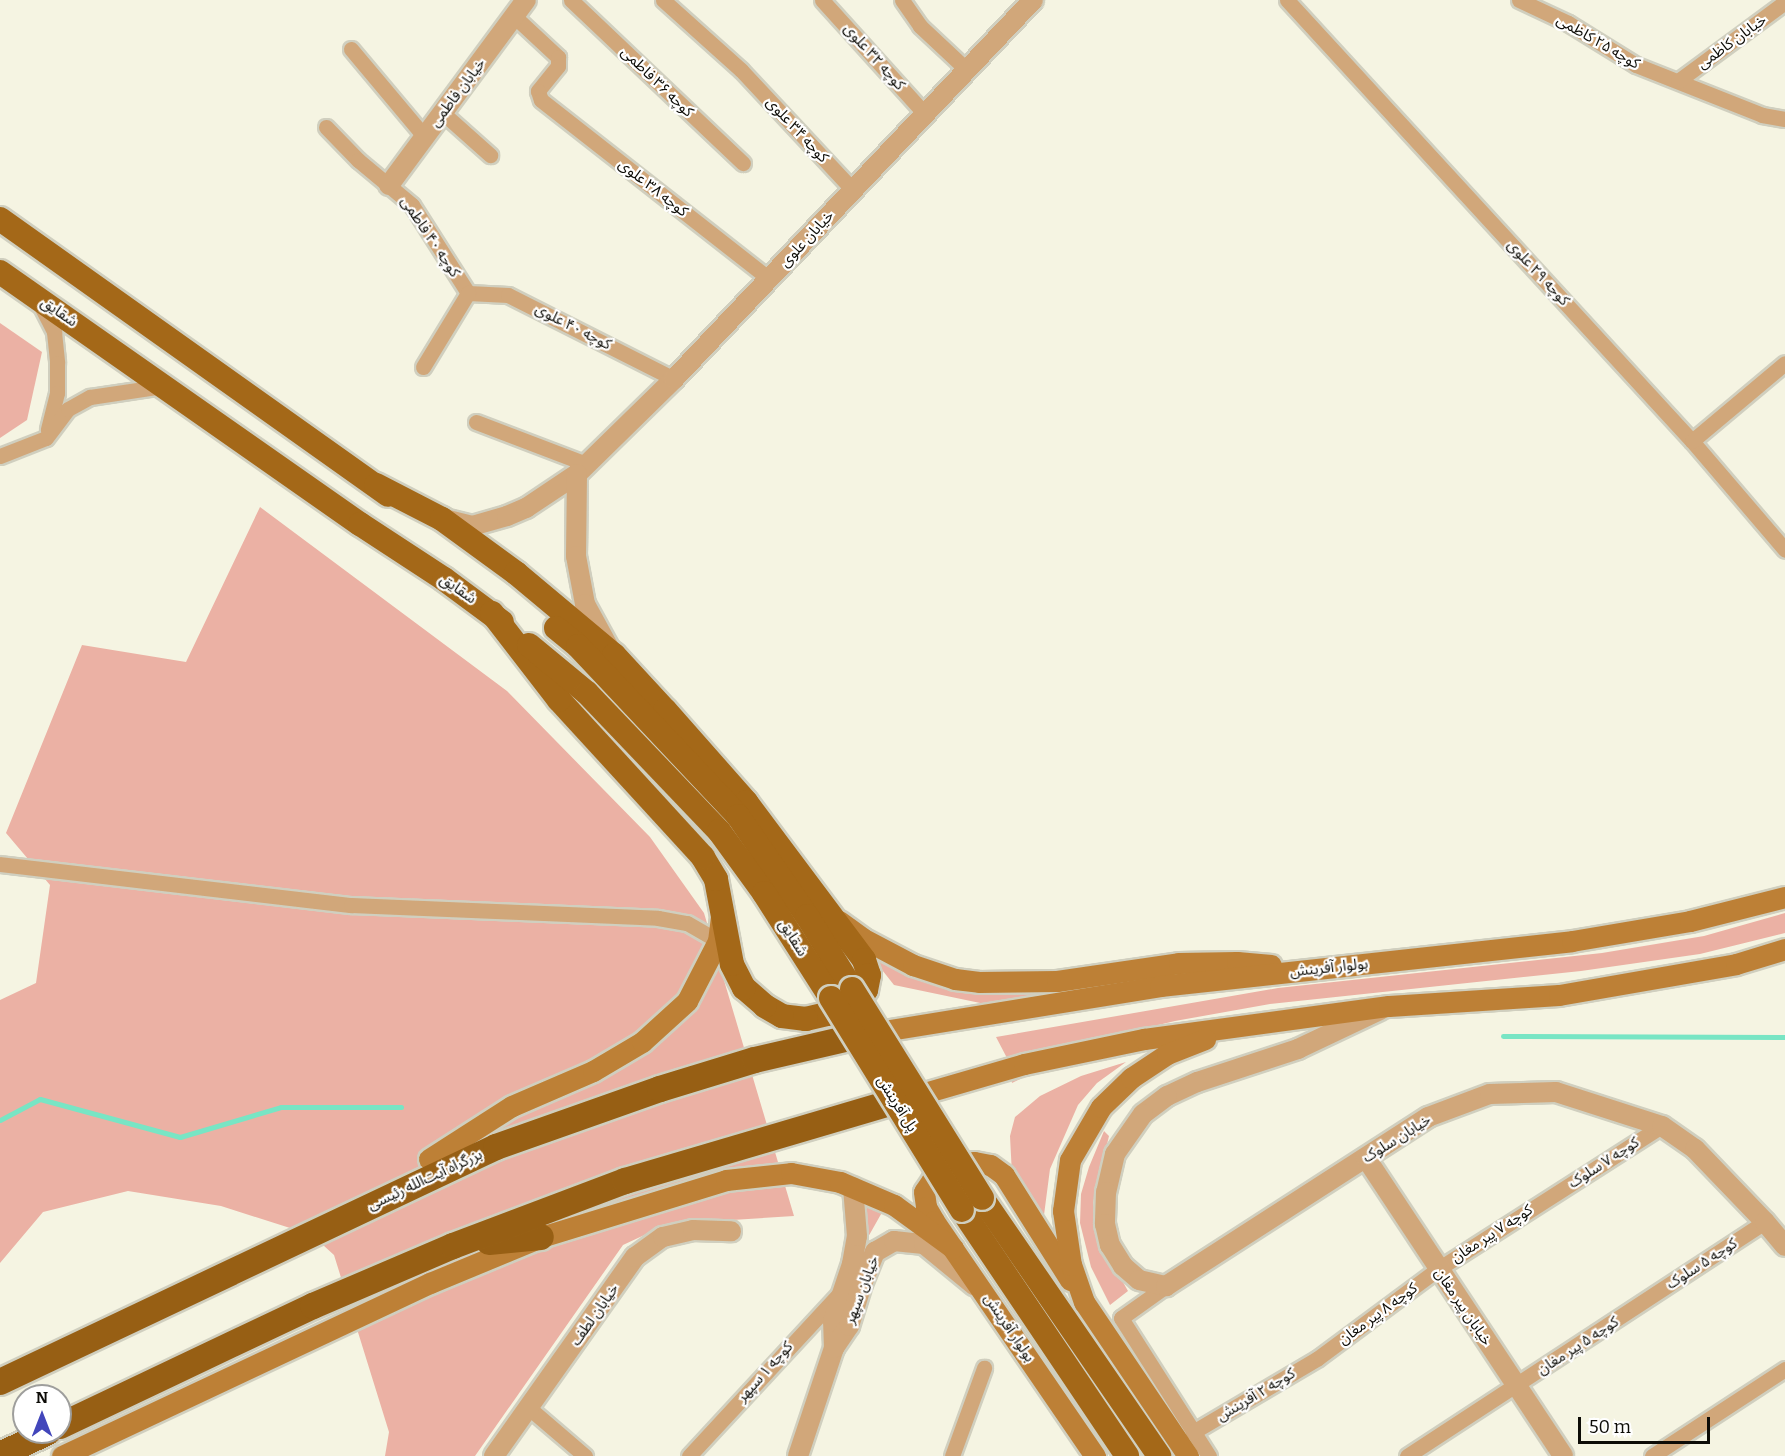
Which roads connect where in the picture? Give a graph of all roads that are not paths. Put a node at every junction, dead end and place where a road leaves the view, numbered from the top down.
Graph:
1 (526, 0) edge
2 (571, 0) edge
3 (663, 0) edge
4 (822, 0) edge
5 (902, 0) edge
6 (1033, 0) edge
7 (1287, 0) edge
8 (1519, 0) edge
9 (1781, 2) edge
10 (514, 17) junction
11 (351, 49) dead end
12 (967, 70) junction
13 (1678, 81) junction
14 (444, 114) junction
15 (925, 114) junction
16 (1785, 119) edge
17 (326, 127) dead end
18 (424, 136) junction
19 (490, 155) dead end
20 (743, 163) dead end
21 (389, 185) junction
22 (853, 190) junction
23 (0, 219) edge
24 (0, 272) edge
25 (769, 279) junction
26 (468, 293) junction
27 (36, 297) junction
28 (1785, 363) edge
29 (423, 367) dead end
30 (674, 379) junction
31 (164, 386) junction
32 (476, 422) dead end
33 (46, 438) junction
34 (1692, 441) junction
35 (0, 456) edge
36 (582, 469) junction
37 (376, 485) junction
38 (442, 519) junction
39 (1785, 550) edge
40 (492, 613) junction
41 (614, 655) junction
42 (0, 864) edge
43 (1785, 897) edge
44 (723, 908) junction
45 (831, 915) junction
46 (718, 941) junction
47 (1785, 949) edge
48 (1317, 969) junction
49 (842, 993) junction
50 (1389, 1006) junction
51 (1256, 1022) junction
52 (871, 1033) joint
53 (907, 1098) joint
54 (1662, 1126) junction
55 (1366, 1158) junction
56 (429, 1159) joint
57 (852, 1186) junction
58 (1547, 1199) joint
59 (375, 1204) junction
60 (972, 1204) junction
61 (1765, 1222) junction
62 (731, 1231) dead end
63 (541, 1237) junction
64 (453, 1246) junction
65 (1785, 1246) edge
66 (953, 1248) junction
67 (1438, 1269) junction
68 (1166, 1286) junction
69 (844, 1289) junction
70 (986, 1295) junction
71 (1084, 1302) junction
72 (1639, 1305) joint
73 (834, 1348) junction
74 (1318, 1358) joint
75 (984, 1368) dead end
76 (1785, 1369) edge
77 (0, 1382) edge
78 (1516, 1386) junction
79 (529, 1408) junction
80 (72, 1420) edge
81 (1193, 1432) junction
82 (22, 1444) edge
83 (1, 1454) edge
84 (62, 1456) edge
85 (494, 1456) edge
86 (585, 1456) edge
87 (689, 1456) edge
88 (798, 1456) edge
89 (952, 1456) edge
90 (1095, 1456) edge
91 (1127, 1456) edge
92 (1159, 1456) edge
93 (1188, 1456) edge
94 (1209, 1456) edge
95 (1407, 1456) edge
96 (1563, 1456) edge
97 (1652, 1456) edge

1 - 10 street, خیابان فاطمی
2 - 20 street, کوچه ۳۶ فاطمی
3 - 22 street, کوچه ۳۴ علوی
4 - 15 street, کوچه ۳۲ علوی
5 - 12 street
6 - 12 street, خیابان علوی
7 - 34 street, کوچه ۲۹ علوی
8 - 13 street, کوچه ۲۵ کاظمی
9 - 13 street, خیابان کاظمی
10 - 14 street, خیابان فاطمی
10 - 25 street, کوچه ۳۸ علوی
11 - 18 street
12 - 15 street, خیابان علوی
13 - 16 street, کوچه ۲۵ کاظمی
14 - 18 street, خیابان فاطمی
14 - 19 street
15 - 22 street, خیابان علوی
17 - 21 street, کوچه ۴۰ فاطمی
18 - 21 street, خیابان فاطمی
21 - 26 street, کوچه ۴۰ فاطمی
22 - 25 street, خیابان علوی
23 - 37 main road, شقایق
24 - 27 main road, شقایق
25 - 30 street, خیابان علوی
26 - 29 street
26 - 30 street, کوچه ۴۰ علوی
27 - 31 main road, شقایق
27 - 33 street
28 - 34 street
30 - 36 street, خیابان علوی
31 - 33 street
31 - 40 main road, شقایق
32 - 36 street
33 - 35 street
34 - 39 street, کوچه ۲۹ علوی
36 - 38 street, خیابان علوی
36 - 41 street
37 - 38 main road, شقایق
37 - 49 main road, شقایق
38 - 41 main road, شقایق
40 - 44 main road, شقایق
40 - 49 main road, شقایق
41 - 45 main road, شقایق
42 - 46 street
43 - 48 main road, بولوار آفرینش
44 - 45 main road, شقایق
44 - 46 main road
45 - 48 main road
46 - 56 main road
47 - 50 main road
48 - 52 main road, بولوار آفرینش
49 - 60 main road, پل آفرینش, bridge
50 - 51 main road
50 - 68 street
51 - 53 main road
51 - 71 main road
52 - 59 highway, بزرگراه آیت‌الله رئیسی
53 - 64 highway
54 - 55 street, خیابان سلوک
54 - 58 street, کوچه ۷ سلوک
54 - 61 street, خیابان سلوک
55 - 67 street, خیابان پیر مغان
55 - 68 street, خیابان سلوک
56 - 59 highway
57 - 63 main road
57 - 66 main road
57 - 69 street, خیابان سپهر
58 - 67 street, کوچه ۷ پیر مغان
59 - 77 highway, بزرگراه آیت‌الله رئیسی
60 - 91 main road, بولوار آفرینش
60 - 92 main road
61 - 65 street, خیابان سلوک
61 - 72 street, کوچه ۵ سلوک
62 - 79 street, خیابان لطف
63 - 64 highway
63 - 84 main road
64 - 80 highway
66 - 70 main road, بولوار آفرینش
66 - 71 main road, بولوار آفرینش
67 - 74 street, کوچه ۸ پیر مغان
67 - 78 street, خیابان پیر مغان
68 - 81 street
69 - 73 street, خیابان سپهر
69 - 87 street, کوچه ۱ سپهر
70 - 73 street, خیابان سپهر
70 - 90 main road, بولوار آفرینش
71 - 93 main road
72 - 78 street, کوچه ۵ پیر مغان
73 - 88 street, خیابان سپهر
74 - 81 street, کوچه ۲ آفرینش
75 - 89 street
76 - 97 street
78 - 95 street, کوچه ۵ پیر مغان
78 - 96 street, خیابان پیر مغان
79 - 85 street, خیابان لطف
79 - 86 street
81 - 94 street
82 - 83 highway

